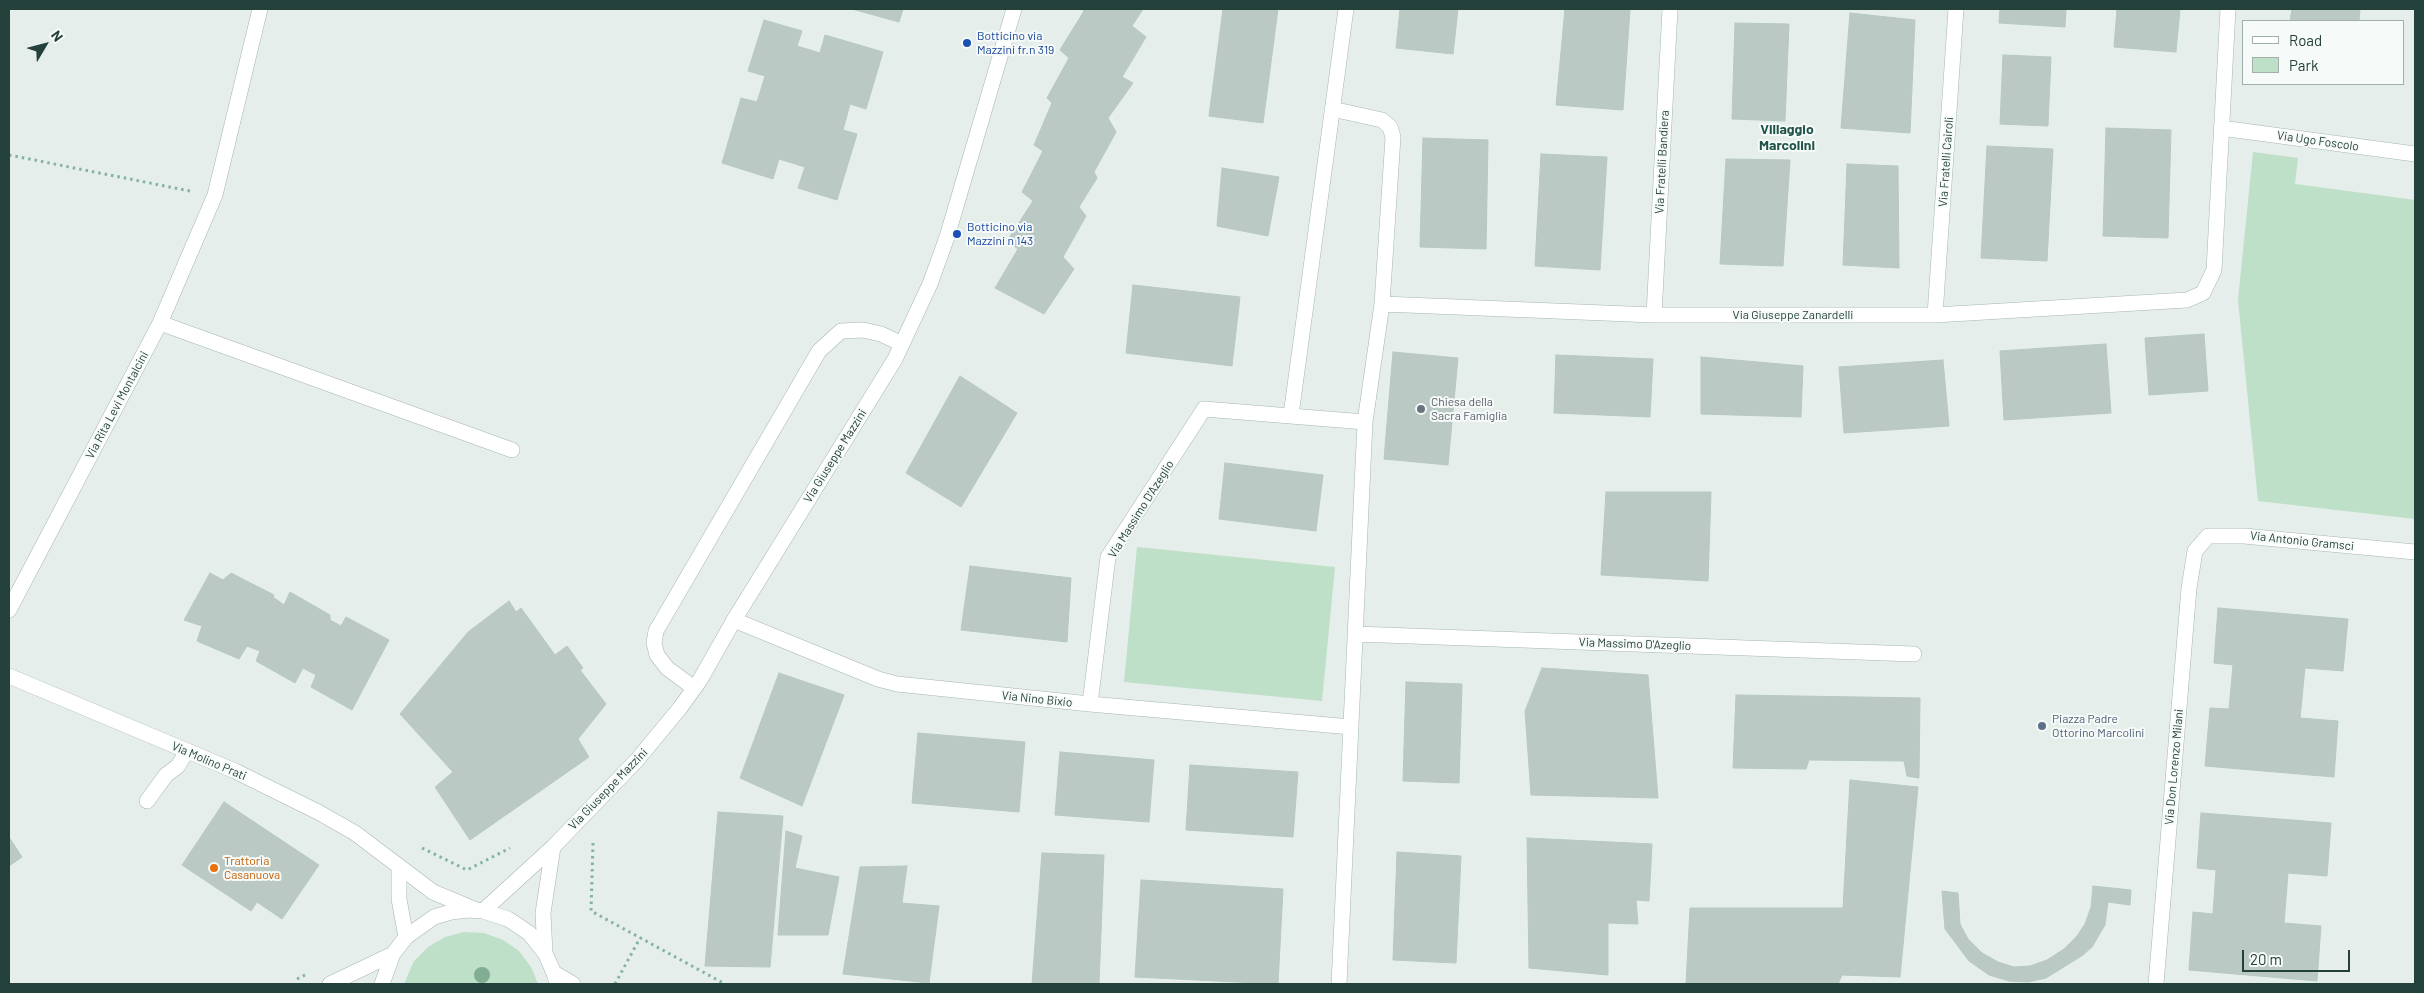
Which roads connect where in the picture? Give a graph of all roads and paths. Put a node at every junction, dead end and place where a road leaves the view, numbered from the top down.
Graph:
1 (260, 9) edge
2 (1014, 9) edge
3 (1346, 9) edge
4 (1670, 9) edge
5 (1956, 9) edge
6 (2228, 9) edge
7 (1332, 109) junction
8 (2221, 128) junction
9 (2415, 154) edge
10 (9, 155) edge
11 (215, 195) junction
12 (1382, 304) junction
13 (1654, 315) junction
14 (1935, 315) junction
15 (160, 323) junction
16 (902, 344) junction
17 (1291, 415) junction
18 (1365, 422) junction
19 (512, 450) dead end
20 (2195, 550) joint
21 (2415, 552) edge
22 (9, 610) edge
23 (734, 620) junction
24 (1356, 634) junction
25 (1914, 654) dead end
26 (9, 676) edge
27 (694, 688) junction
28 (1090, 704) junction
29 (1351, 726) junction
30 (187, 751) junction
31 (147, 801) dead end
32 (593, 838) dead end
33 (514, 846) dead end
34 (553, 847) junction
35 (422, 848) dead end
36 (399, 866) junction
37 (480, 911) junction
38 (406, 937) junction
39 (640, 938) junction
40 (545, 952) junction
41 (393, 954) junction
42 (313, 970) dead end
43 (556, 978) edge
44 (297, 979) dead end
45 (330, 984) edge
46 (382, 984) edge
47 (573, 984) edge
48 (615, 984) edge
49 (725, 984) edge
50 (1339, 984) edge
51 (2156, 984) edge

1 - 11 street, Via Rita Levi Montalcini
2 - 16 street, Via Giuseppe Mazzini
3 - 7 street
4 - 13 street, Via Fratelli Bandiera
5 - 14 street, Via Fratelli Cairoli
6 - 8 street
7 - 12 street
7 - 17 street
8 - 9 street, Via Ugo Foscolo
8 - 14 street, Via Giuseppe Zanardelli
10 - 11 path
11 - 15 street, Via Rita Levi Montalcini
12 - 13 street, Via Giuseppe Zanardelli
12 - 18 street
13 - 14 street, Via Giuseppe Zanardelli
15 - 19 street
15 - 22 street, Via Rita Levi Montalcini
16 - 23 street, Via Giuseppe Mazzini
16 - 27 street
17 - 18 street, Via Massimo D'Azeglio
17 - 28 street, Via Massimo D'Azeglio
18 - 24 street
20 - 21 street, Via Antonio Gramsci
20 - 51 street, Via Don Lorenzo Milani
23 - 27 street, Via Giuseppe Mazzini
23 - 28 street, Via Nino Bixio
24 - 25 street, Via Massimo D'Azeglio
24 - 29 street
26 - 30 street, Via Molino Prati
27 - 34 street, Via Giuseppe Mazzini
28 - 29 street, Via Nino Bixio
29 - 50 street
30 - 31 street
30 - 36 street, Via Molino Prati
32 - 39 path
33 - 35 path
34 - 37 street, Via Giuseppe Mazzini
34 - 40 street
36 - 37 street, Via Molino Prati
36 - 38 street
37 - 38 street
37 - 40 street
38 - 41 street
39 - 48 path
39 - 49 path
40 - 43 street
41 - 45 street
41 - 46 street
42 - 44 path
43 - 47 street

